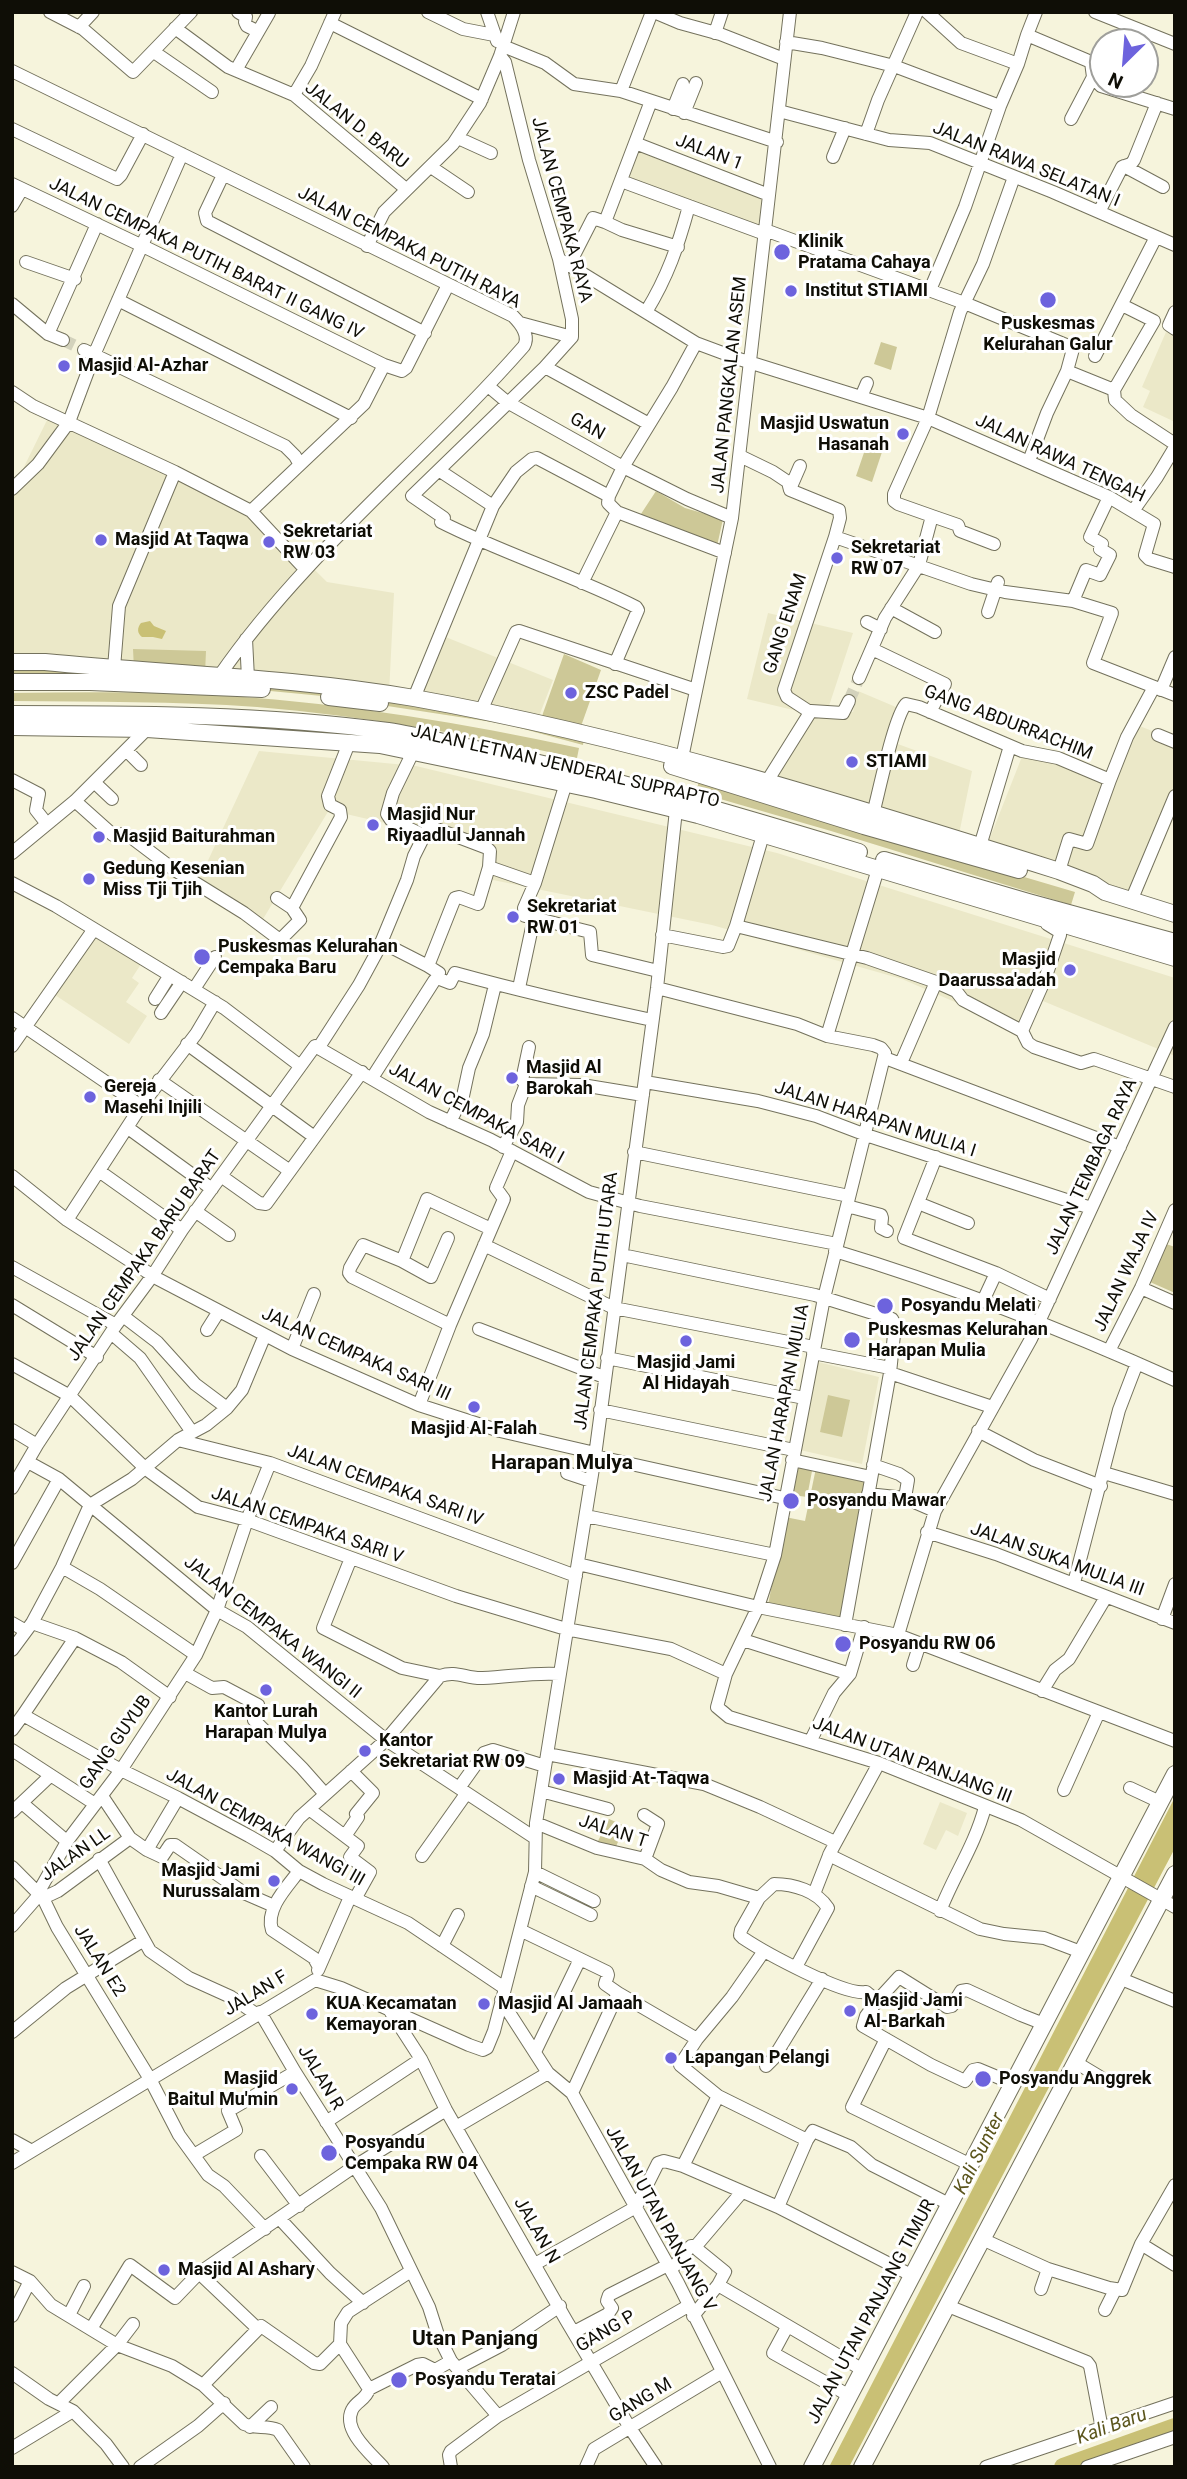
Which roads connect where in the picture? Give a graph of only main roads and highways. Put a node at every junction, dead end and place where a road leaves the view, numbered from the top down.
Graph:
1 (12, 662) edge
2 (12, 682) edge
3 (318, 690) junction
4 (12, 714) edge
5 (233, 718) junction
6 (12, 727) edge
7 (249, 735) junction
8 (584, 740) junction
9 (602, 784) junction
10 (1105, 892) junction
11 (1175, 914) edge
12 (1175, 942) edge
13 (1175, 958) edge
14 (1175, 1773) edge
15 (1175, 1874) edge
16 (1164, 1901) edge
17 (812, 2467) edge
18 (862, 2467) edge

1 - 3 main road, JALAN LETNAN JENDERAL SUPRAPTO
2 - 3 main road, JALAN LETNAN JENDERAL SUPRAPTO
3 - 8 main road, JALAN LETNAN JENDERAL SUPRAPTO
3 - 8 main road, JALAN LETNAN JENDERAL SUPRAPTO
4 - 5 main road, JALAN LETNAN JENDERAL SUPRAPTO
5 - 7 main road
5 - 9 main road, JALAN LETNAN JENDERAL SUPRAPTO
6 - 7 main road, JALAN LETNAN JENDERAL SUPRAPTO
7 - 9 main road, JALAN LETNAN JENDERAL SUPRAPTO
8 - 10 main road, JALAN LETNAN JENDERAL SUPRAPTO
8 - 10 main road, JALAN LETNAN JENDERAL SUPRAPTO
9 - 12 main road, JALAN LETNAN JENDERAL SUPRAPTO
9 - 13 main road, JALAN LETNAN JENDERAL SUPRAPTO
10 - 11 main road, JALAN LETNAN JENDERAL SUPRAPTO
14 - 17 main road, JALAN UTAN PANJANG TIMUR
15 - 16 main road
16 - 18 main road

